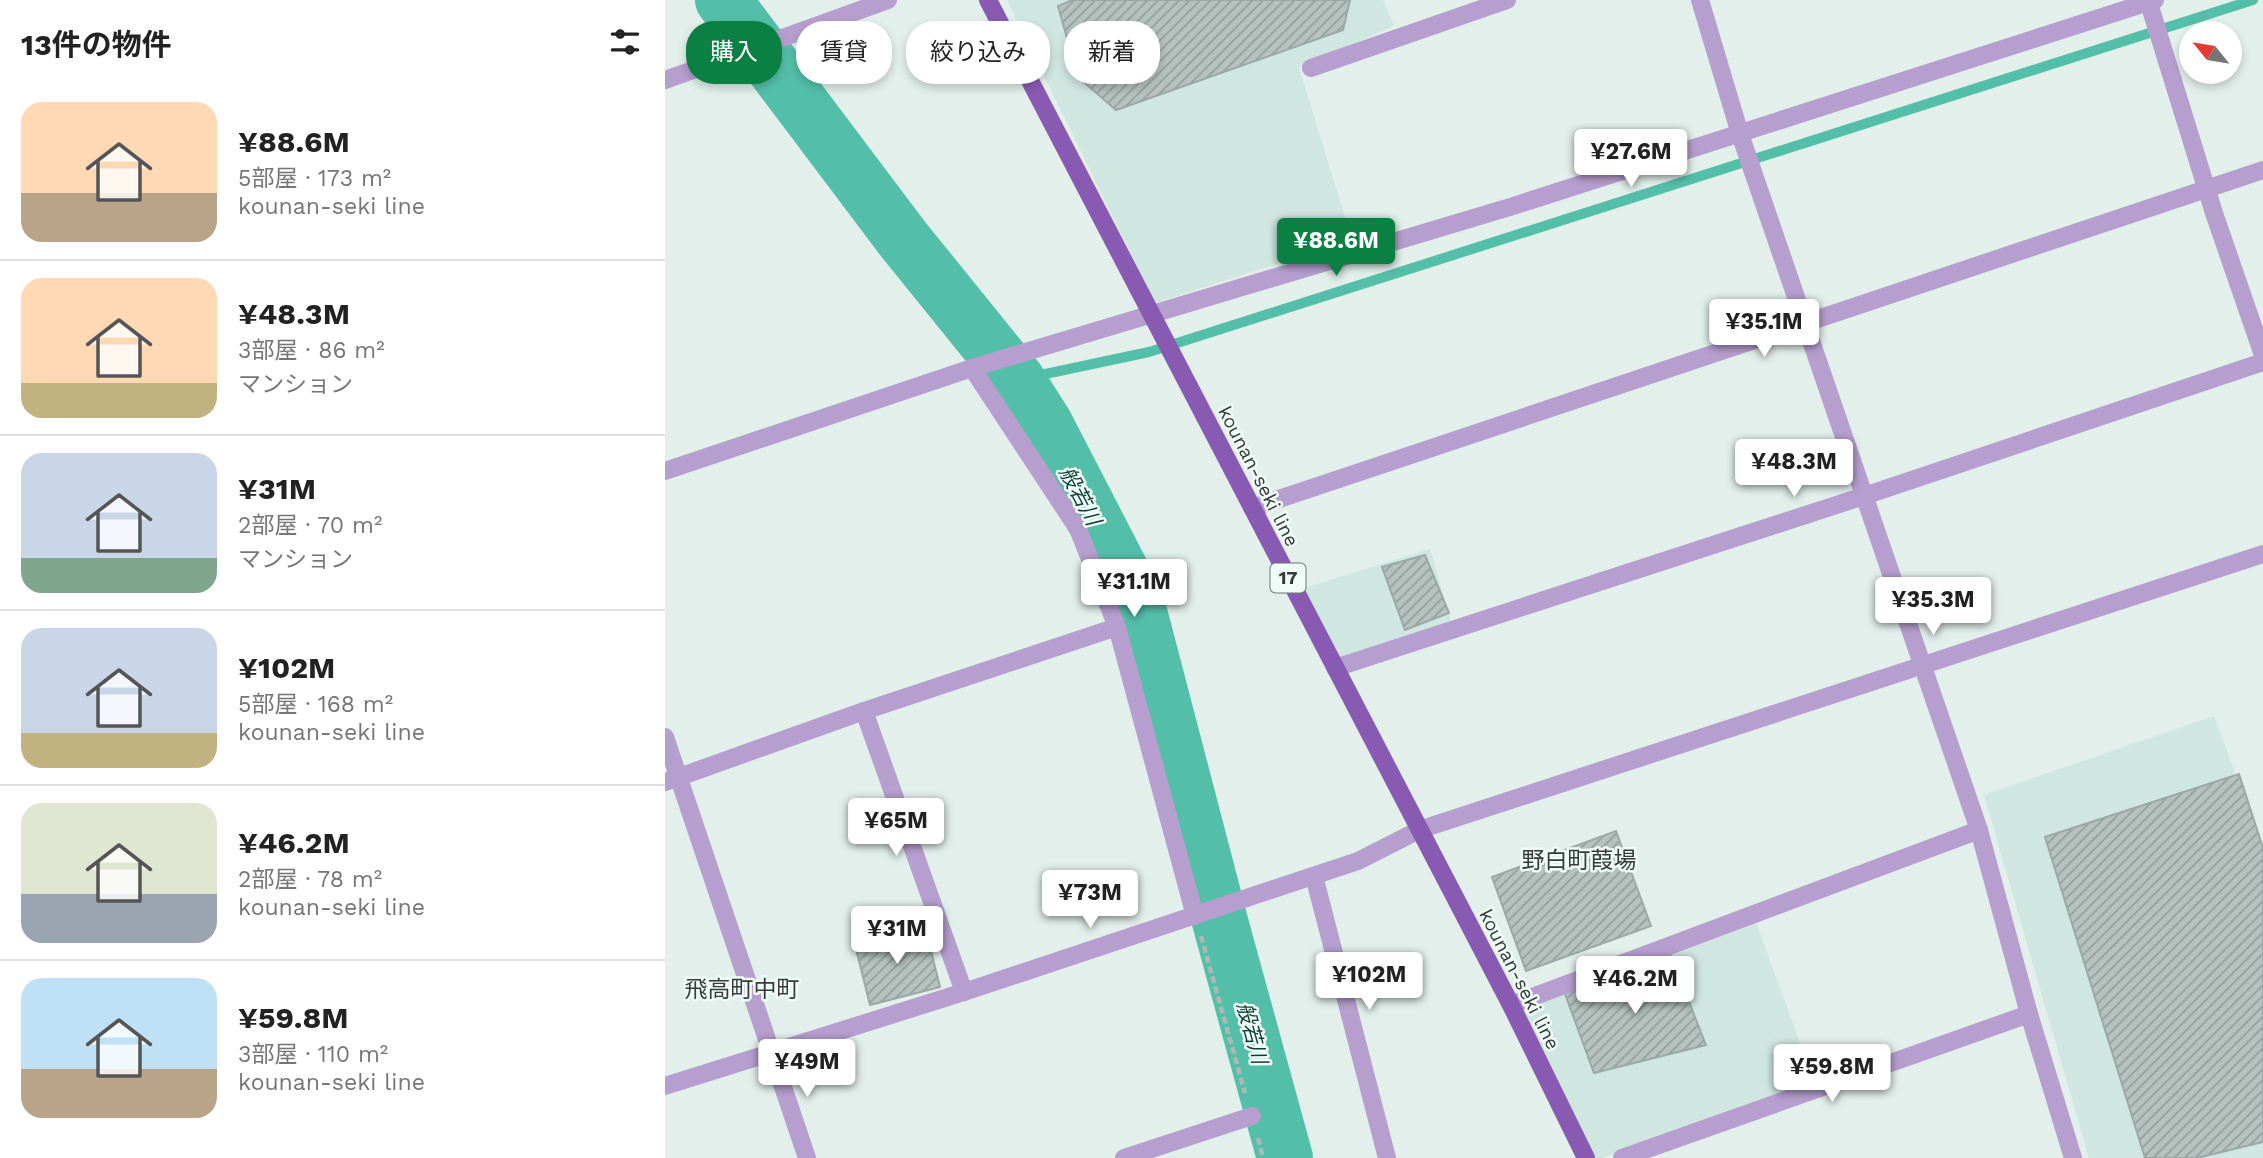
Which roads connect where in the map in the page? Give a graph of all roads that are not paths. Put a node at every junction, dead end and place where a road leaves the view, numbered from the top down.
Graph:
1 (888, 0) edge
2 (988, 0) edge
3 (1507, 0) edge
4 (1700, 0) edge
5 (2151, 1) edge
6 (861, 5) edge
7 (1311, 68) dead end
8 (665, 80) edge
9 (1740, 134) junction
10 (2263, 170) edge
11 (2207, 189) junction
12 (1150, 313) junction
13 (1806, 325) junction
14 (2263, 355) edge
15 (2263, 362) edge
16 (972, 368) junction
17 (665, 471) edge
18 (1864, 496) junction
19 (1252, 508) junction
20 (2263, 554) edge
21 (1117, 627) junction
22 (1923, 666) junction
23 (1335, 668) junction
24 (864, 711) junction
25 (665, 737) edge
26 (671, 780) edge
27 (1419, 830) junction
28 (1979, 830) junction
29 (1314, 876) junction
30 (1195, 916) junction
31 (964, 992) junction
32 (1511, 1005) junction
33 (2029, 1014) junction
34 (771, 1053) junction
35 (665, 1086) edge
36 (1252, 1116) road end
37 (807, 1158) edge
38 (1124, 1158) edge
39 (1388, 1158) edge
40 (1586, 1158) edge
41 (1622, 1158) edge
42 (2073, 1158) edge

1 - 6 street
2 - 12 main road, kounan-seki line / 17
3 - 7 street
4 - 9 street
5 - 9 street
5 - 11 street
6 - 8 street
9 - 12 street
9 - 13 street
10 - 11 street
11 - 13 street
11 - 14 street
12 - 16 street
12 - 19 main road, kounan-seki line / 17
13 - 18 street
13 - 19 street
15 - 18 street
16 - 17 street
16 - 21 street
18 - 22 street
18 - 23 street
19 - 23 main road, kounan-seki line / 17
20 - 22 street
21 - 24 street
21 - 30 street
22 - 27 street
22 - 28 street
23 - 27 main road, kounan-seki line / 17
24 - 26 street
24 - 31 street
25 - 26 street
26 - 34 street
27 - 29 street
27 - 32 main road, kounan-seki line / 17
28 - 32 street
28 - 33 street
29 - 30 street
29 - 39 street
30 - 31 street
31 - 34 street
32 - 40 main road, kounan-seki line / 17
33 - 41 street
33 - 42 street
34 - 35 street
34 - 37 street
36 - 38 street

